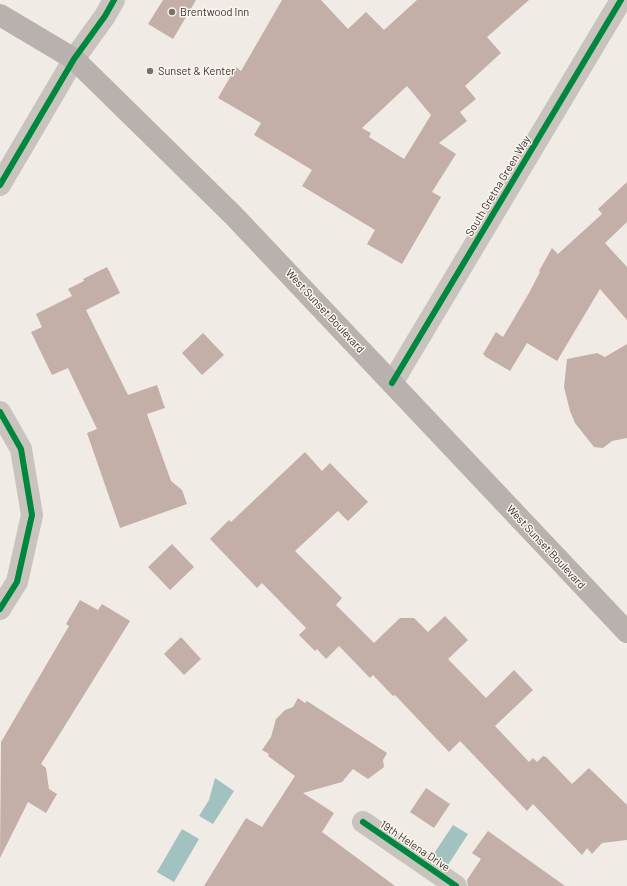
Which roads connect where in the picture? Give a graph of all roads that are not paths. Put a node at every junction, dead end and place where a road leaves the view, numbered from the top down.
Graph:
1 (114, 0) edge
2 (621, 0) edge
3 (0, 15) edge
4 (74, 59) junction
5 (0, 185) edge
6 (392, 383) junction
7 (0, 412) edge
8 (0, 609) edge
9 (627, 632) edge
10 (363, 822) dead end
11 (456, 886) edge

1 - 4 street
2 - 6 street, South Gretna Green Way
3 - 4 main road, West Sunset Boulevard
4 - 5 street
4 - 6 main road, West Sunset Boulevard
6 - 9 main road, West Sunset Boulevard
7 - 8 street
10 - 11 street, 19th Helena Drive

